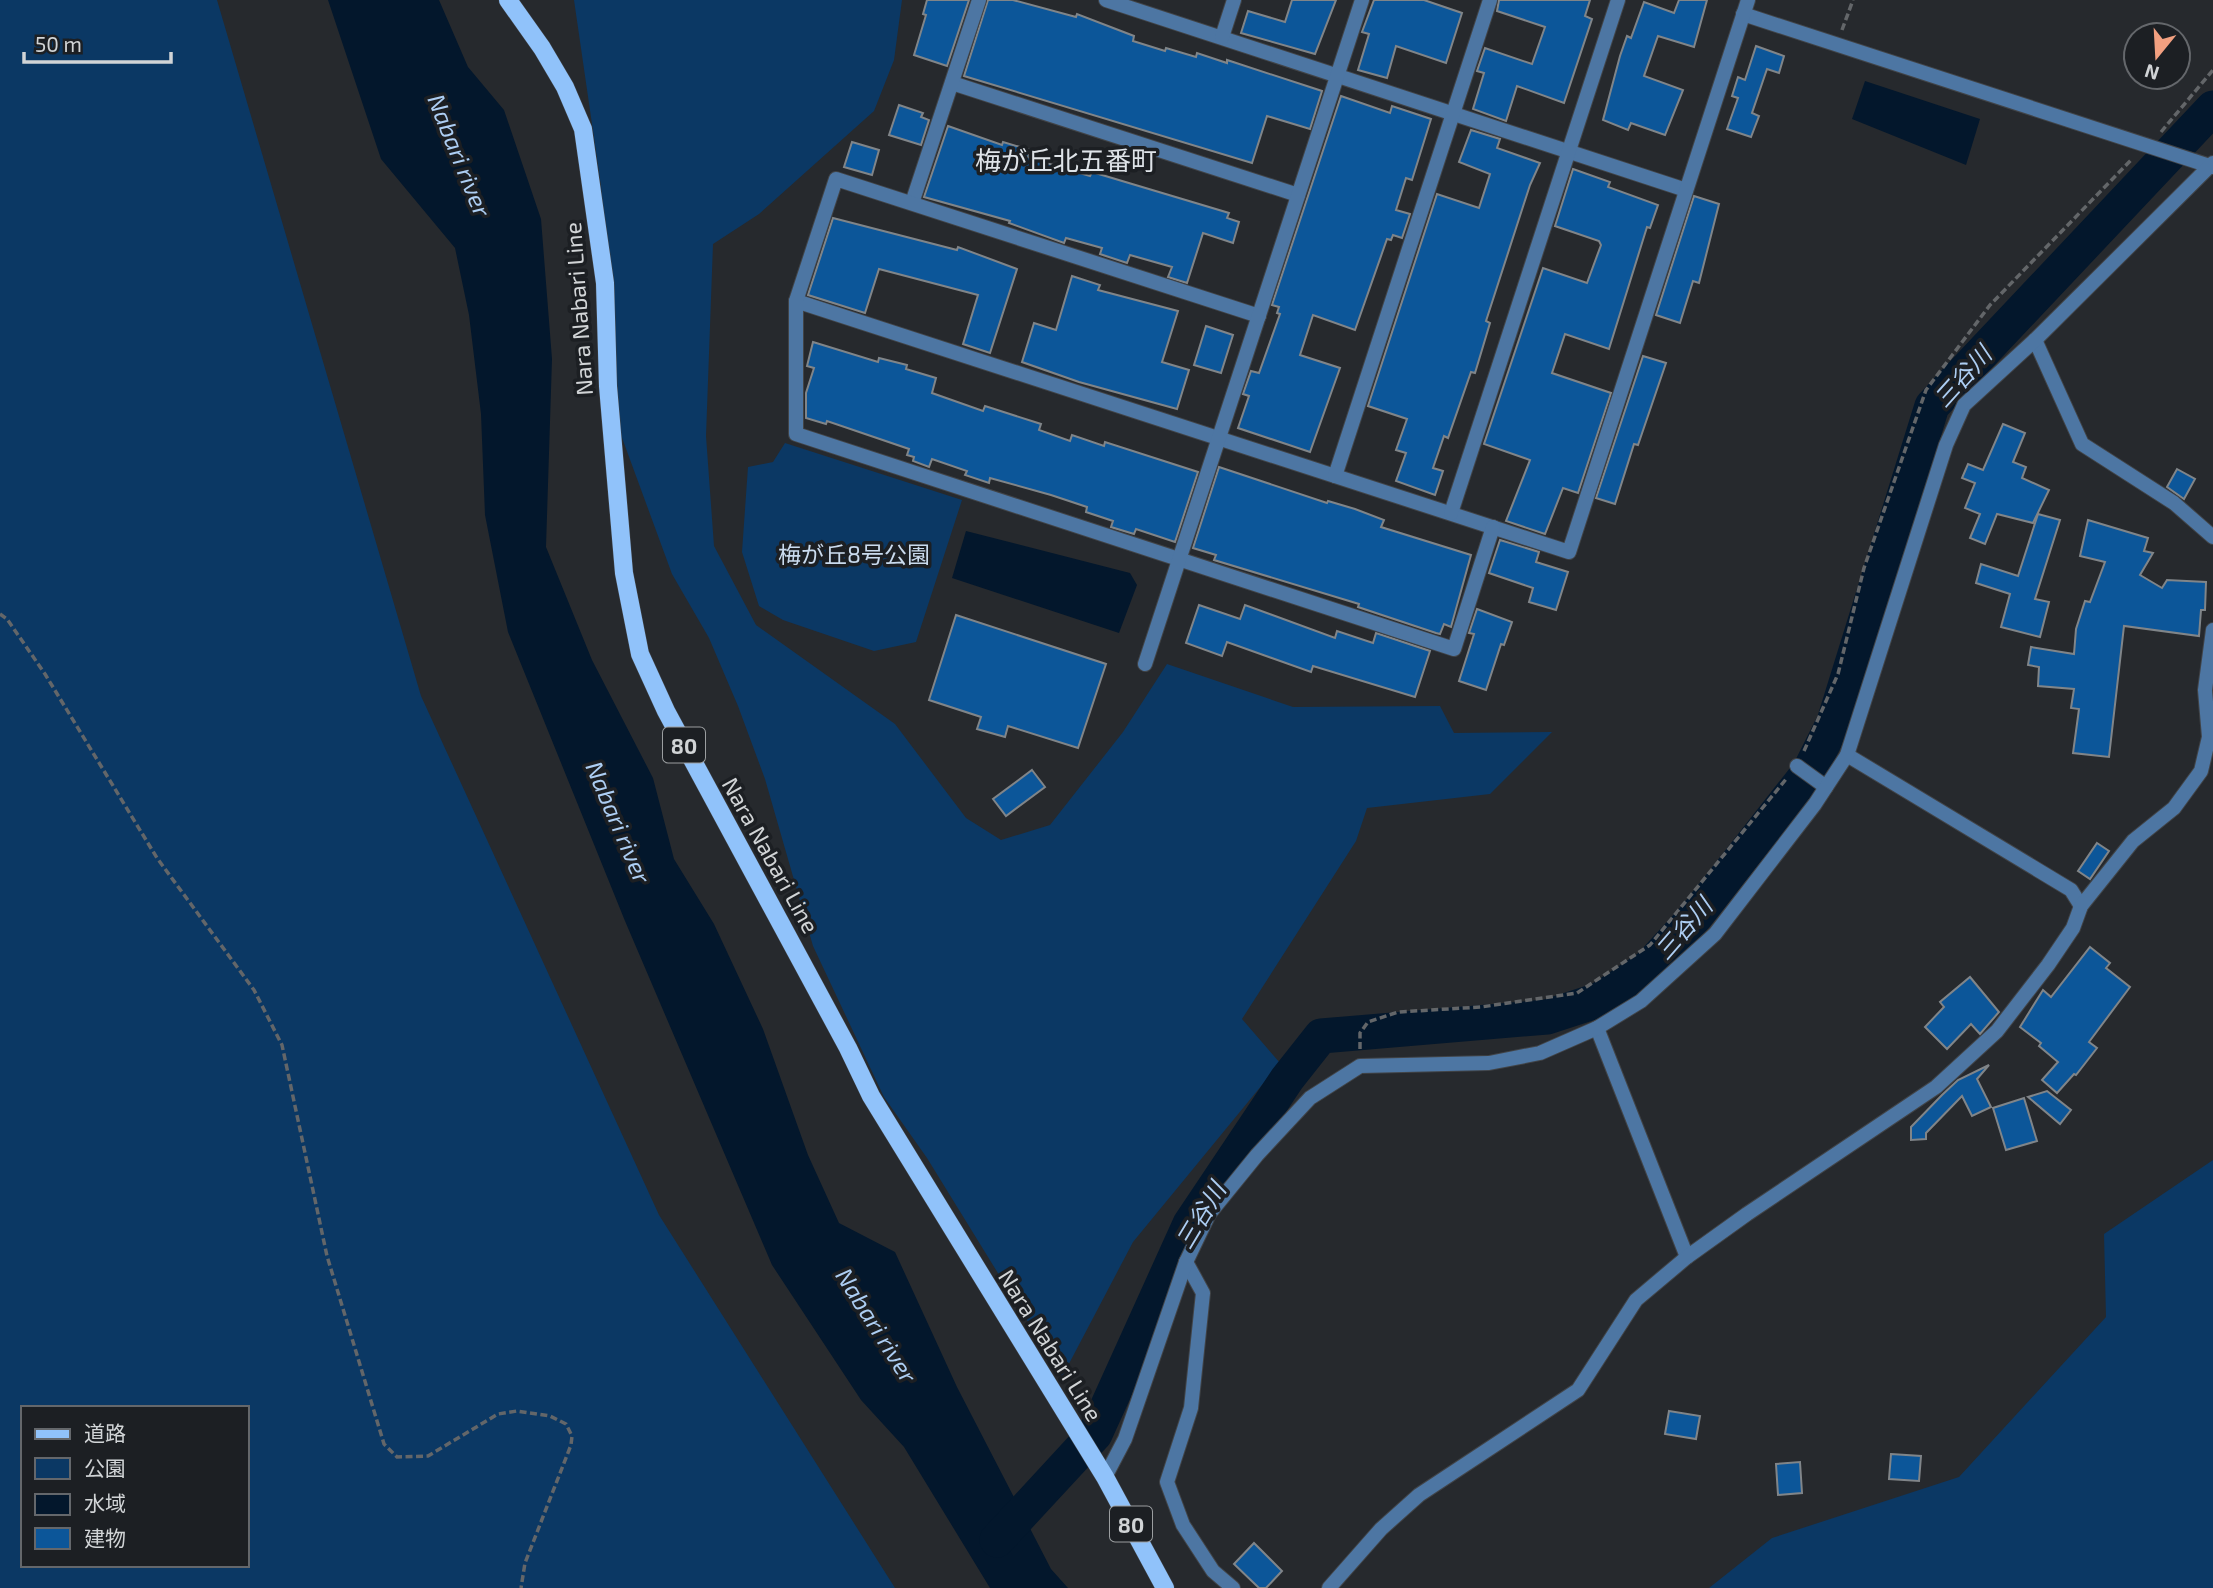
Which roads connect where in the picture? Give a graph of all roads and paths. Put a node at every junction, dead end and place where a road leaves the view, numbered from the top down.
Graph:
1 (508, 0) edge
2 (979, 0) edge
3 (1107, 0) edge
4 (1234, 0) edge
5 (1362, 0) edge
6 (1490, 0) edge
7 (1618, 0) edge
8 (1853, 0) edge
9 (1745, 7) edge
10 (1222, 37) junction
11 (1837, 45) junction
12 (2213, 70) edge
13 (1338, 74) junction
14 (952, 83) junction
15 (1454, 112) junction
16 (2149, 147) junction
17 (1569, 149) junction
18 (2212, 166) edge
19 (1686, 190) junction
20 (1298, 195) junction
21 (912, 203) junction
22 (796, 301) junction
23 (1259, 316) junction
24 (2035, 340) junction
25 (1219, 438) junction
26 (1335, 476) junction
27 (1451, 513) junction
28 (1493, 527) junction
29 (2213, 537) edge
30 (1179, 560) junction
31 (0, 614) edge
32 (2213, 630) edge
33 (1145, 664) dead end
34 (1847, 755) junction
35 (1799, 768) junction
36 (1825, 786) junction
37 (2081, 906) junction
38 (1597, 1028) junction
39 (1360, 1033) dead end
40 (1687, 1257) junction
41 (1186, 1262) junction
42 (1105, 1477) junction
43 (521, 1588) edge
44 (1166, 1588) edge
45 (1233, 1588) edge
46 (1329, 1588) edge

1 - 42 main road, Nara Nabari Line / 80
2 - 14 street
3 - 10 street
4 - 10 street
5 - 13 street
6 - 15 street
7 - 17 street
8 - 11 path
9 - 11 street
9 - 19 street
10 - 13 street
11 - 16 street
12 - 16 path
13 - 15 street
13 - 20 street
14 - 20 street
14 - 21 street
15 - 17 street
15 - 26 street
16 - 18 street
16 - 35 path
17 - 19 street
17 - 27 street
18 - 24 street
19 - 28 street
20 - 23 street
21 - 22 street
21 - 23 street
22 - 25 street
22 - 30 street
23 - 25 street
24 - 29 street
24 - 34 street
25 - 26 street
25 - 30 street
26 - 27 street
27 - 28 street
28 - 30 street
30 - 33 street
31 - 43 path
32 - 37 street
34 - 36 street
34 - 37 street
35 - 36 street
35 - 39 path
36 - 38 street
37 - 40 street
38 - 40 street
38 - 41 street
40 - 46 street
41 - 42 street
41 - 45 street
42 - 44 main road, Nara Nabari Line / 80

